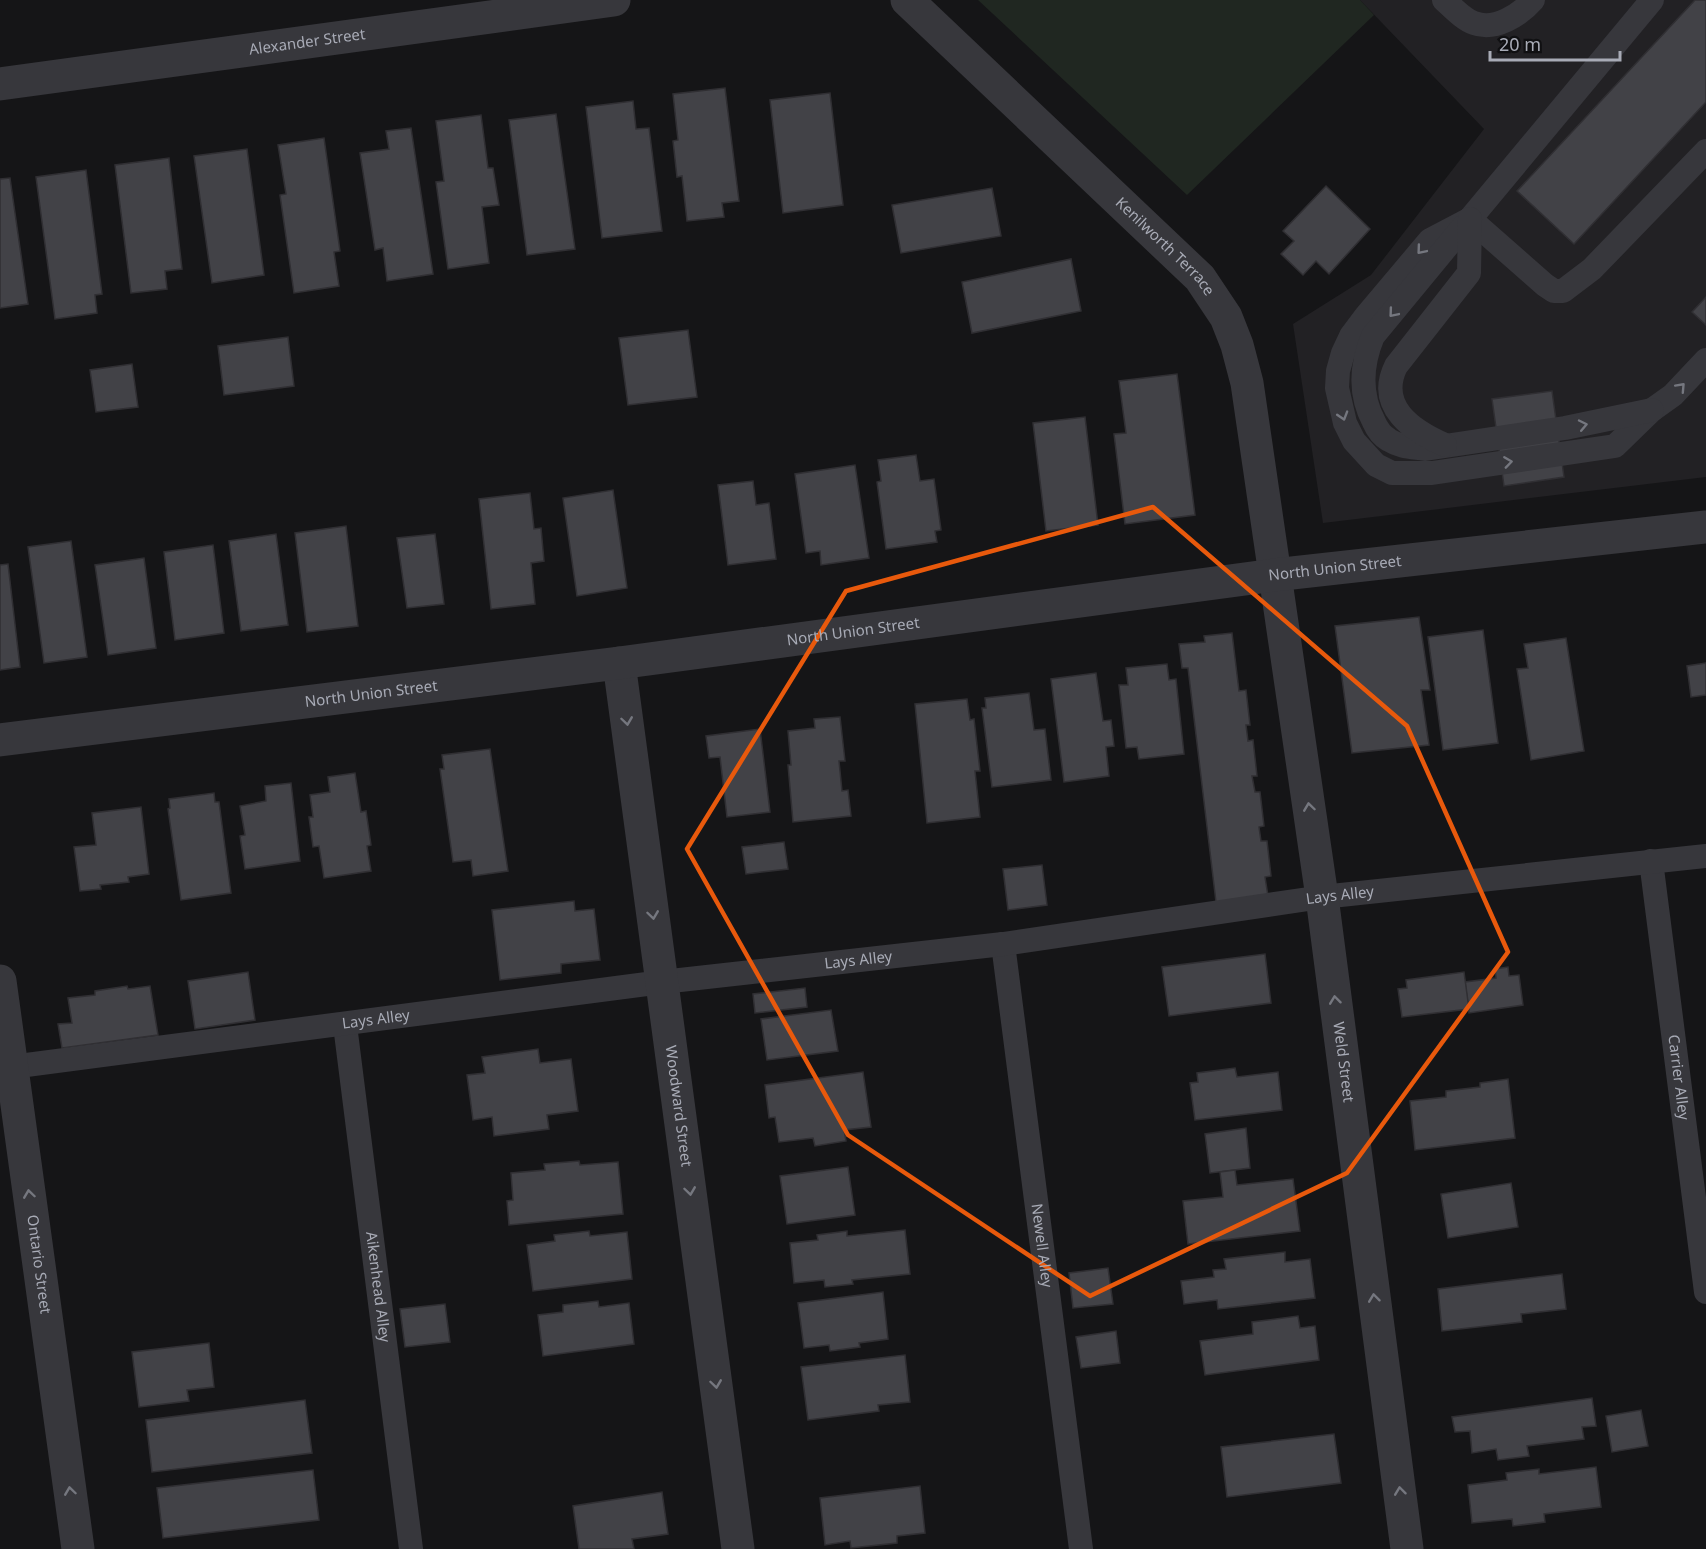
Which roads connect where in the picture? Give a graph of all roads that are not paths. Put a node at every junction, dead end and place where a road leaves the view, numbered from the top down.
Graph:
1 (614, 0) edge
2 (907, 0) edge
3 (1444, 0) edge
4 (1533, 0) edge
5 (1652, 0) edge
6 (0, 84) edge
7 (1706, 151) edge
8 (1470, 219) junction
9 (1706, 360) edge
10 (1652, 410) junction
11 (1445, 446) junction
12 (1706, 527) edge
13 (1275, 575) junction
14 (619, 663) junction
15 (0, 740) edge
16 (1706, 856) edge
17 (1651, 861) junction
18 (1322, 897) junction
19 (1003, 944) junction
20 (0, 981) edge
21 (662, 982) junction
22 (345, 1025) junction
23 (11, 1067) junction
24 (1706, 1292) edge
25 (78, 1549) edge
26 (411, 1549) edge
27 (738, 1549) edge
28 (1081, 1549) edge
29 (1407, 1549) edge

1 - 6 street, Alexander Street
2 - 13 street, Kenilworth Terrace
3 - 4 lane
5 - 8 lane
7 - 8 lane
8 -> 10 lane
8 - 11 lane
8 -> 11 lane
10 -> 9 lane
11 -> 10 lane
12 - 13 street, North Union Street
13 - 14 street, North Union Street
18 -> 13 street, Weld Street
14 - 15 street, North Union Street
14 -> 21 street, Woodward Street
16 - 17 lane, Lays Alley
17 - 18 lane, Lays Alley
17 - 24 lane, Carrier Alley
18 - 19 lane, Lays Alley
29 -> 18 street, Weld Street
19 - 21 lane, Lays Alley
19 - 28 lane, Newell Alley
20 - 23 street, Ontario Street
21 - 22 lane, Lays Alley
21 -> 27 street, Woodward Street
22 - 23 lane, Lays Alley
22 - 26 lane, Aikenhead Alley
25 -> 23 street, Ontario Street

